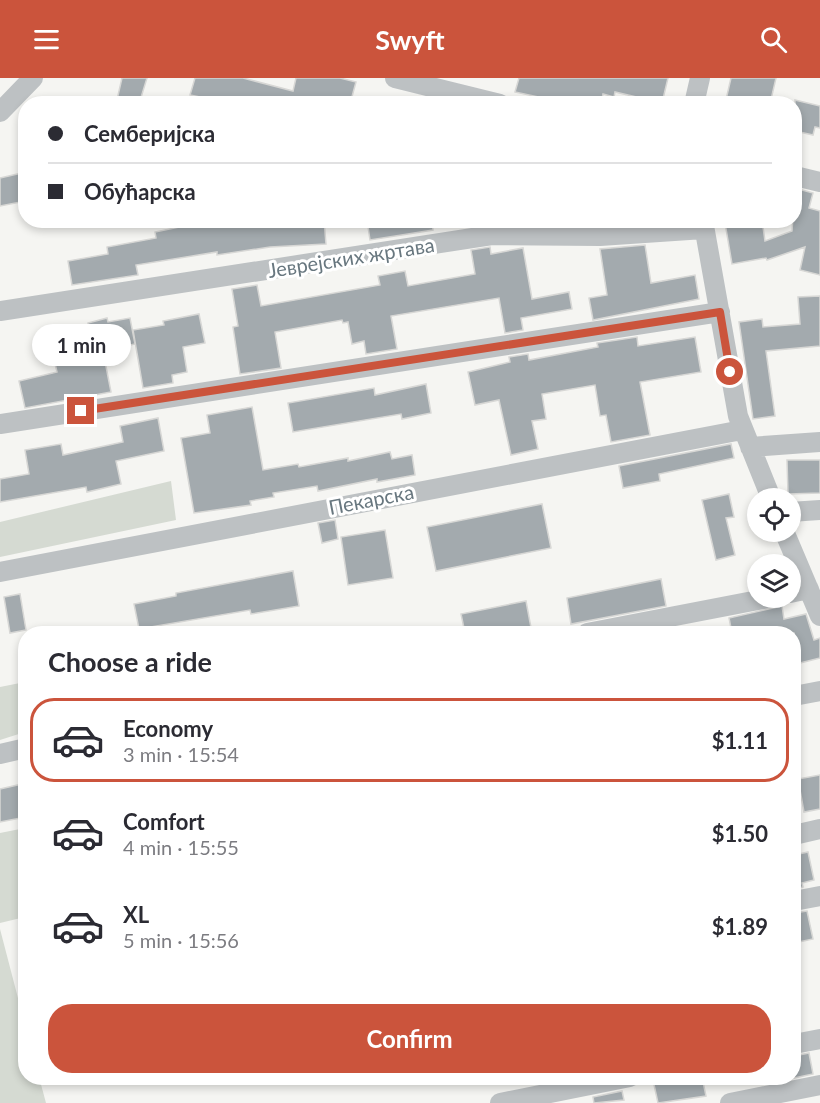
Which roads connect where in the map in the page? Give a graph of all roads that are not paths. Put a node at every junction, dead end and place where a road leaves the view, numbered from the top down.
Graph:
1 (33, 78) edge
2 (395, 78) edge
3 (700, 78) edge
4 (468, 96) edge
5 (696, 96) edge
6 (0, 112) edge
7 (802, 178) edge
8 (820, 182) edge
9 (675, 228) edge
10 (704, 228) edge
11 (0, 311) edge
12 (720, 312) junction
13 (0, 424) edge
14 (746, 439) junction
15 (820, 442) edge
16 (767, 488) edge
17 (820, 510) edge
18 (801, 511) edge
19 (0, 572) edge
20 (801, 592) edge
21 (747, 602) edge
22 (820, 616) edge
23 (623, 626) edge
24 (820, 691) edge
25 (801, 695) edge
26 (18, 750) edge
27 (0, 754) edge
28 (820, 829) edge
29 (801, 833) edge
30 (820, 896) edge
31 (801, 900) edge
32 (820, 1039) edge
33 (801, 1043) edge
34 (590, 1085) edge
35 (820, 1085) edge
36 (500, 1103) edge
37 (730, 1103) edge

1 - 6 street
2 - 4 street
3 - 5 street
7 - 8 street
9 - 11 street, Јеврејских жртава
10 - 12 street
12 - 13 street
12 - 14 street
14 - 15 street, Пекарска
14 - 16 street
14 - 19 street, Пекарска
17 - 18 street
20 - 22 street
21 - 23 street
24 - 25 street
26 - 27 street
28 - 29 street
30 - 31 street
32 - 33 street
34 - 36 street
35 - 37 street

